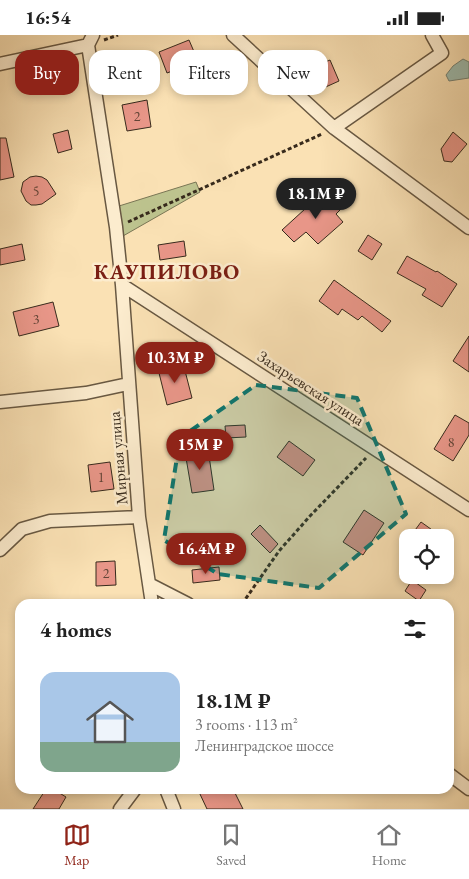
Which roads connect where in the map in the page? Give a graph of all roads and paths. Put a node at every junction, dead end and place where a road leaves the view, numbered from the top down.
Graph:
1 (232, 35) edge
2 (432, 35) edge
3 (90, 40) edge
4 (0, 64) edge
5 (334, 128) junction
6 (116, 227) junction
7 (469, 228) edge
8 (122, 285) junction
9 (128, 384) junction
10 (0, 402) edge
11 (375, 449) junction
12 (469, 510) edge
13 (139, 517) junction
14 (0, 550) edge
15 (149, 585) junction
16 (151, 599) edge
17 (178, 599) edge
18 (245, 599) edge
19 (454, 778) edge
20 (469, 789) edge
21 (131, 794) edge
22 (168, 794) edge
23 (120, 809) edge
24 (174, 809) edge

1 - 5 street
2 - 5 street
3 - 4 street
3 - 6 street
5 - 6 path
5 - 7 street
6 - 8 street
8 - 9 street, Мирная улица
8 - 11 street, Захарьевская улица
9 - 10 street
9 - 13 street, Мирная улица
11 - 12 street, Захарьевская улица
11 - 18 path
13 - 14 street
13 - 15 street, Мирная улица
15 - 16 street, Мирная улица
15 - 17 street
19 - 20 street
21 - 23 street
22 - 24 street

